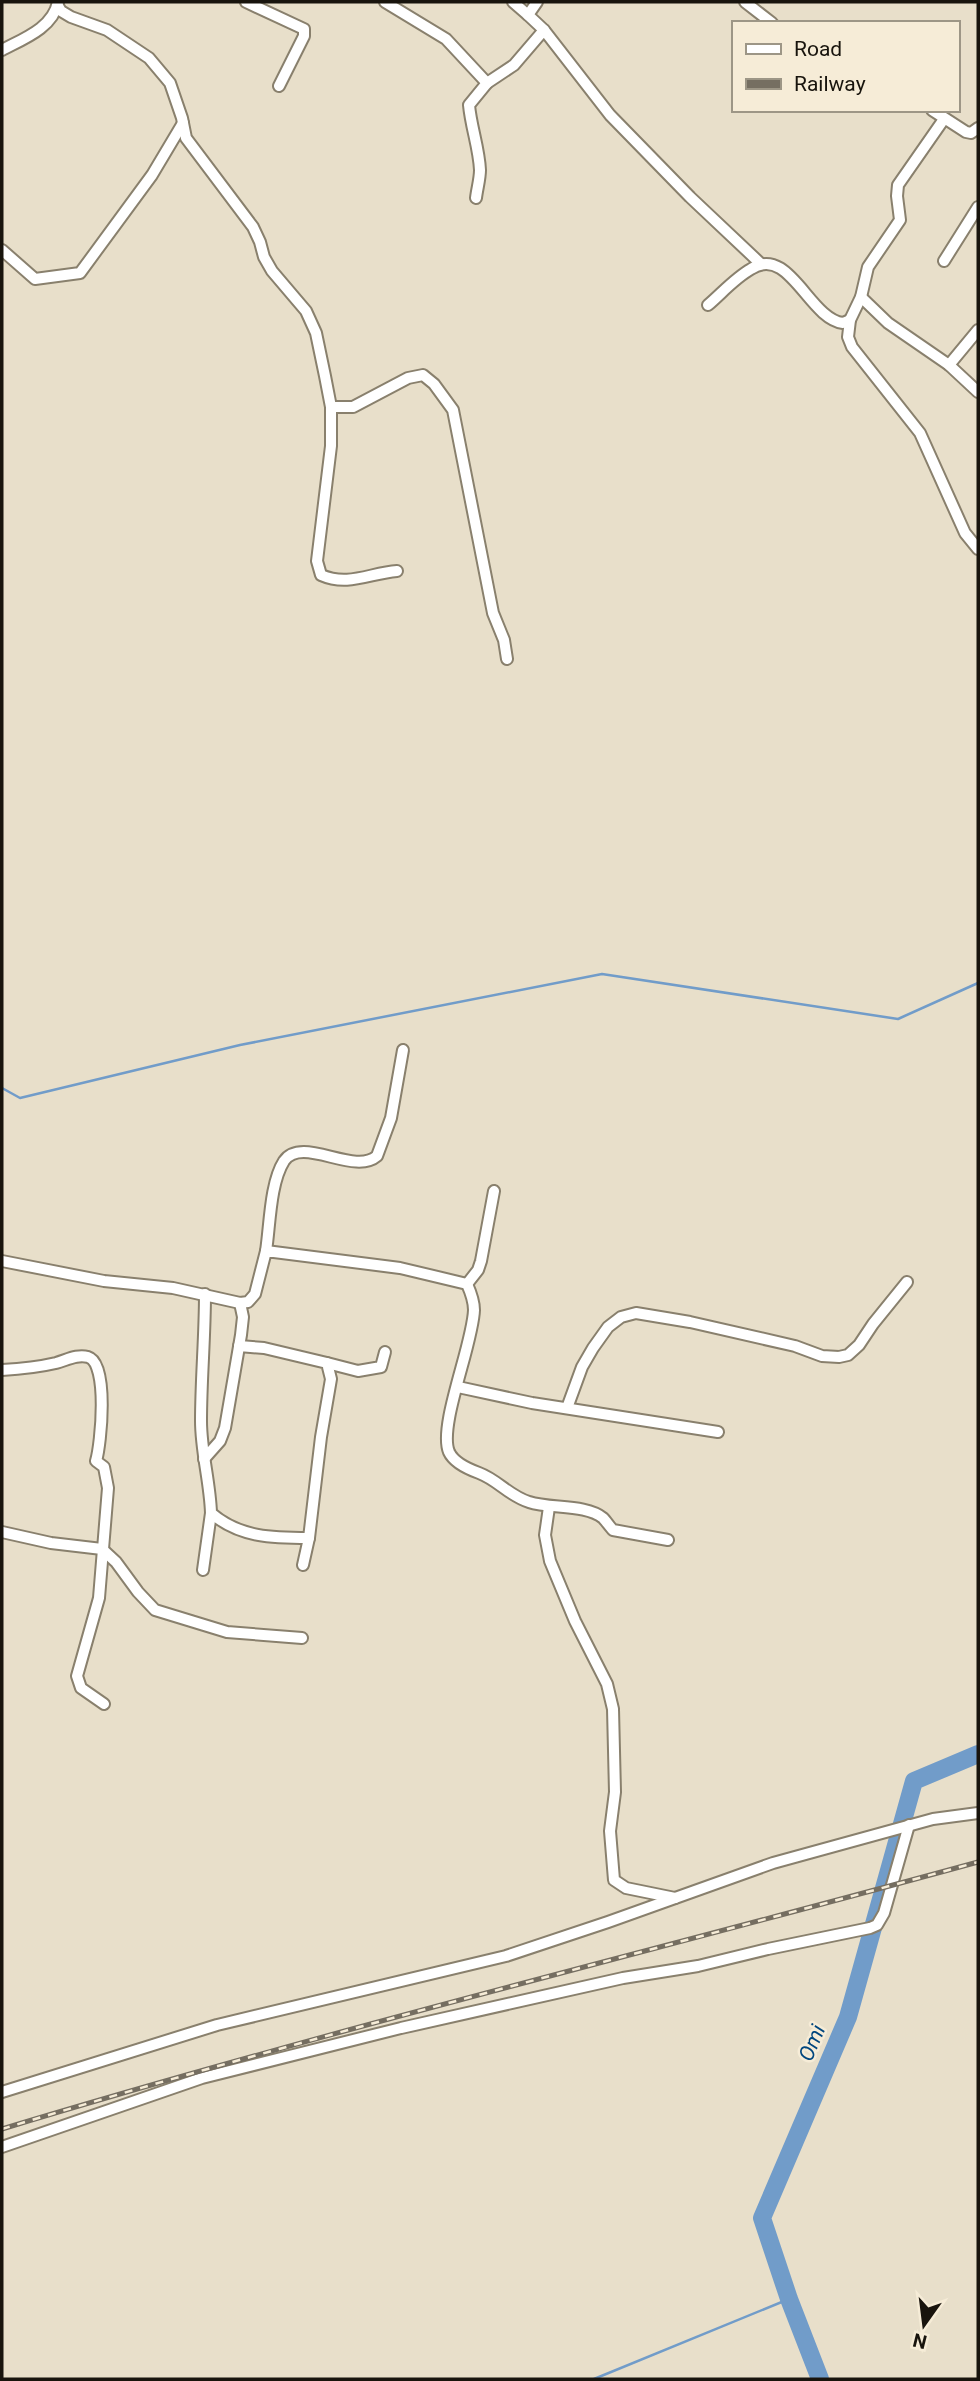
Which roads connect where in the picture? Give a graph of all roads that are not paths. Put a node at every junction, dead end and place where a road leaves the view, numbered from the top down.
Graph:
1 (246, 2) edge
2 (385, 2) edge
3 (513, 2) edge
4 (537, 2) edge
5 (745, 2) edge
6 (58, 4) edge
7 (528, 15) junction
8 (769, 21) edge
9 (544, 30) junction
10 (2, 50) edge
11 (487, 83) junction
12 (279, 86) dead end
13 (935, 112) edge
14 (944, 119) junction
15 (183, 123) junction
16 (978, 130) edge
17 (476, 198) dead end
18 (978, 207) edge
19 (2, 250) edge
20 (944, 261) dead end
21 (761, 264) junction
22 (861, 298) junction
23 (708, 305) dead end
24 (850, 320) junction
25 (978, 330) edge
26 (949, 365) junction
27 (978, 392) edge
28 (331, 407) junction
29 (978, 549) edge
30 (397, 571) dead end
31 (507, 659) dead end
32 (403, 1049) dead end
33 (494, 1191) dead end
34 (266, 1251) junction
35 (2, 1261) edge
36 (907, 1282) dead end
37 (467, 1284) junction
38 (205, 1294) junction
39 (240, 1304) junction
40 (239, 1346) junction
41 (385, 1352) dead end
42 (327, 1363) junction
43 (2, 1370) edge
44 (458, 1387) junction
45 (567, 1408) junction
46 (718, 1432) dead end
47 (204, 1459) junction
48 (549, 1507) junction
49 (211, 1513) junction
50 (2, 1532) edge
51 (309, 1538) junction
52 (668, 1540) dead end
53 (102, 1549) junction
54 (303, 1565) dead end
55 (203, 1570) dead end
56 (302, 1638) dead end
57 (104, 1704) dead end
58 (978, 1813) edge
59 (909, 1825) junction
60 (676, 1898) junction
61 (2, 2092) edge
62 (2, 2147) edge

1 - 12 street
2 - 11 street
3 - 7 street
4 - 7 street
5 - 8 street
6 - 10 street
6 - 15 street
7 - 9 street
9 - 11 street
9 - 21 street
11 - 17 street
13 - 14 street
14 - 16 street
14 - 22 street
15 - 19 street
15 - 28 street
18 - 20 street
21 - 23 street
21 - 24 street
22 - 24 street
22 - 26 street
24 - 29 street
25 - 26 street
26 - 27 street
28 - 30 street
28 - 31 street
32 - 34 street
33 - 37 street
34 - 37 street
34 - 39 street
35 - 38 street
36 - 45 street
37 - 44 street
38 - 39 street
38 - 47 street
39 - 40 street
40 - 42 street
40 - 47 street
41 - 42 street
42 - 51 street
43 - 53 street
44 - 45 street
44 - 48 street
45 - 46 street
47 - 49 street
48 - 52 street
48 - 60 street
49 - 51 street
49 - 55 street
50 - 53 street
51 - 54 street
53 - 56 street
53 - 57 street
58 - 59 street
59 - 60 street
59 - 62 street
60 - 61 street

